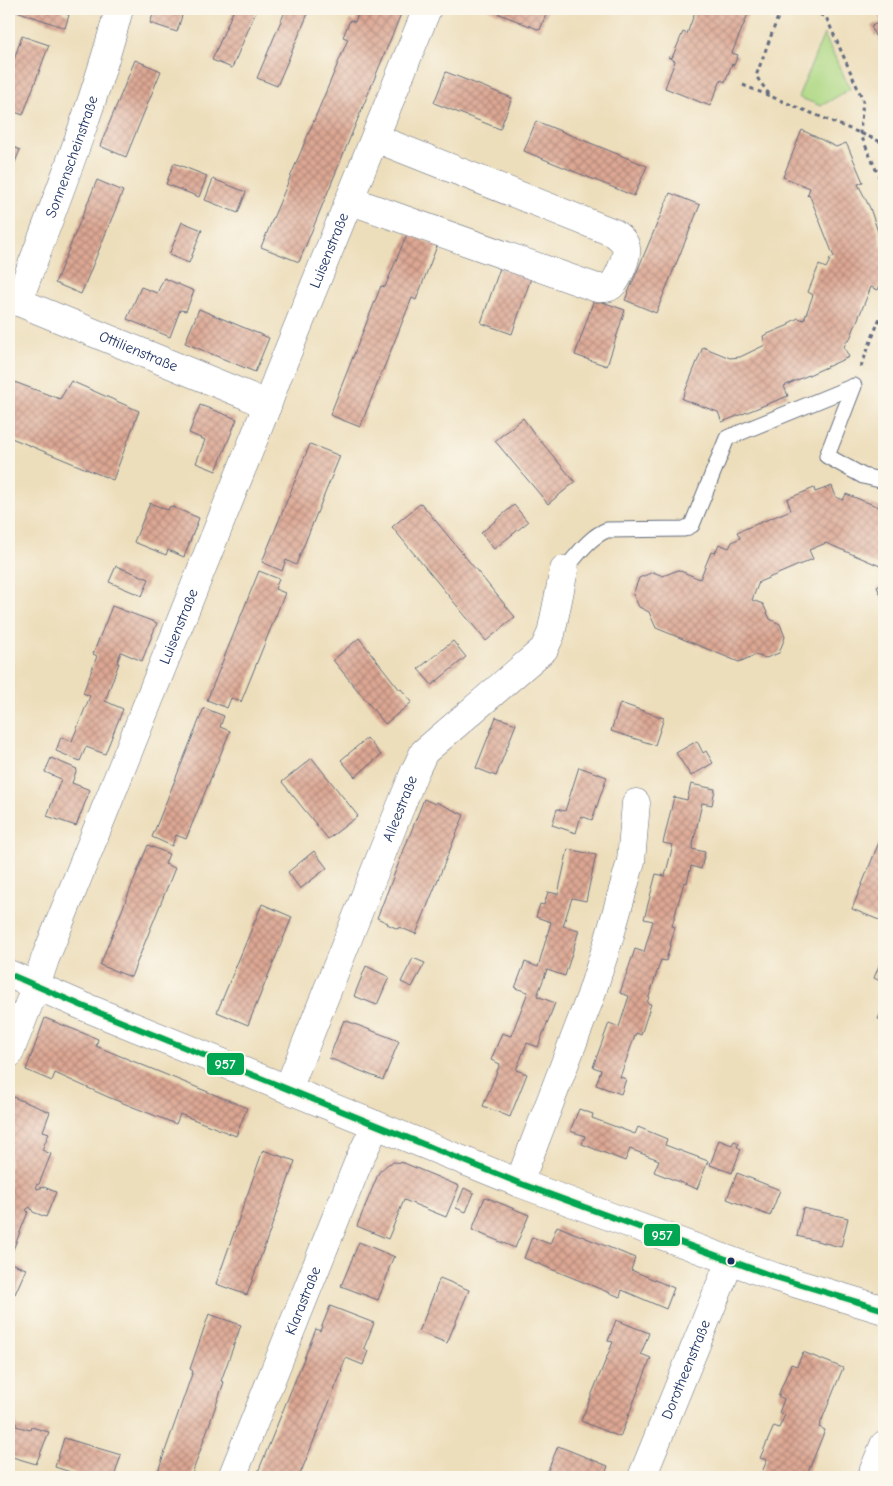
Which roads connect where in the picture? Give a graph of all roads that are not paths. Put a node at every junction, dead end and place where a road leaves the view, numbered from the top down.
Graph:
1 (119, 9) edge
2 (427, 9) edge
3 (375, 138) junction
4 (349, 200) junction
5 (13, 300) edge
6 (267, 406) junction
7 (884, 481) edge
8 (564, 570) joint
9 (636, 802) dead end
10 (9, 974) edge
11 (36, 986) junction
12 (9, 1054) edge
13 (288, 1089) junction
14 (376, 1125) junction
15 (519, 1183) junction
16 (730, 1261) junction
17 (884, 1310) edge
18 (884, 1445) edge
19 (232, 1477) edge
20 (642, 1477) edge
21 (871, 1477) edge

1 - 5 street, Sonnenscheinstraße
2 - 3 street, Luisenstraße
3 - 4 street, Luisenstraße
3 - 4 street, Luisenstraße
4 - 6 street, Luisenstraße
5 - 6 street, Ottilienstraße
6 - 11 street, Luisenstraße
7 - 8 lane
8 - 13 street, Alleestraße
9 - 15 street
10 - 11 street
11 - 12 street, Luisenstraße
11 - 13 street
13 - 14 street
14 - 15 street
14 - 19 street, Klarastraße
15 - 16 street
16 - 17 street
16 - 20 street, Dorotheenstraße
18 - 21 street

